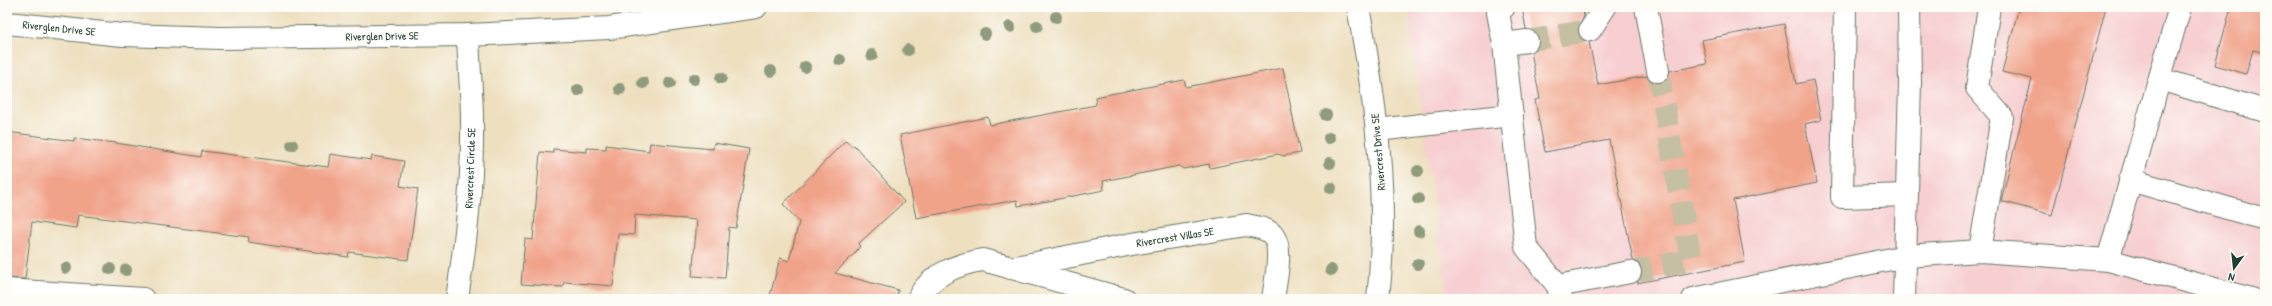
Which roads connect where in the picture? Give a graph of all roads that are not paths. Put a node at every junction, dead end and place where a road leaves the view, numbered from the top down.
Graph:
1 (756, 7) edge
2 (1358, 7) edge
3 (1504, 7) edge
4 (1605, 7) edge
5 (1646, 7) edge
6 (1846, 7) edge
7 (1909, 7) edge
8 (1989, 7) edge
9 (2180, 7) edge
10 (7, 23) edge
11 (1590, 30) dead end
12 (468, 35) junction
13 (1527, 41) tunnel mouth
14 (1504, 44) junction
15 (1658, 71) tunnel mouth
16 (2160, 79) junction
17 (2265, 111) edge
18 (1512, 115) junction
19 (1378, 130) junction
20 (2130, 180) junction
21 (1907, 195) junction
22 (2265, 219) edge
23 (1980, 251) junction
24 (1906, 256) junction
25 (2108, 260) junction
26 (1011, 268) junction
27 (1630, 272) tunnel mouth
28 (7, 290) edge
29 (1559, 292) edge
30 (143, 299) edge
31 (456, 299) edge
32 (918, 299) edge
33 (1124, 299) edge
34 (1273, 299) edge
35 (1378, 299) edge
36 (1693, 299) edge
37 (1904, 299) edge
38 (2252, 299) edge

1 - 12 street, Riverglen Drive SE
2 - 19 street, Rivercrest Drive SE
3 - 14 street
4 - 11 street
5 - 15 street
6 - 21 street
7 - 21 street
8 - 23 street
9 - 16 street
10 - 12 street, Riverglen Drive SE
12 - 31 street, Rivercrest Circle SE
13 - 14 street
14 - 18 street
16 - 17 street
16 - 20 street
18 - 19 street
18 - 29 street
19 - 35 street, Rivercrest Drive SE
20 - 22 street
20 - 25 street
21 - 24 street
23 - 24 street
23 - 25 street
24 - 36 street
24 - 37 street
25 - 38 street
26 - 32 street, Rivercrest Villas SE
26 - 33 street, Rivercrest Villas SE
26 - 34 street, Rivercrest Villas SE
27 - 29 street
28 - 30 street

